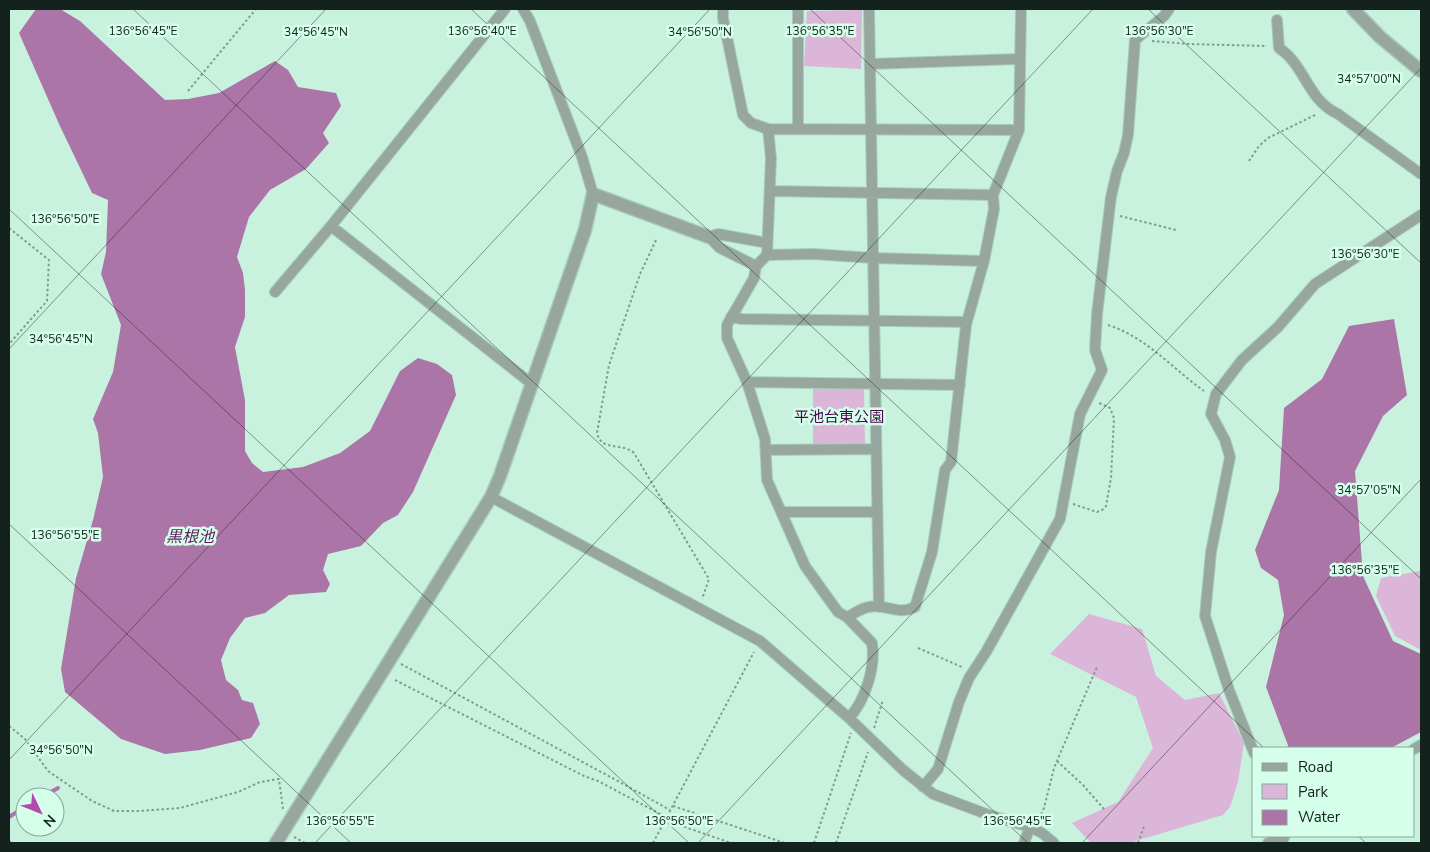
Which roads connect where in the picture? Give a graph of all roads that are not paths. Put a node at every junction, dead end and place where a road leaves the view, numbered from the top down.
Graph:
1 (505, 9) edge
2 (523, 9) edge
3 (723, 9) edge
4 (798, 9) edge
5 (870, 9) edge
6 (1020, 9) edge
7 (1169, 9) edge
8 (1353, 9) edge
9 (1277, 20) dead end
10 (1019, 58) junction
11 (870, 64) junction
12 (1421, 71) edge
13 (768, 128) junction
14 (798, 129) junction
15 (872, 130) junction
16 (1019, 130) junction
17 (1421, 174) edge
18 (770, 191) junction
19 (873, 193) junction
20 (593, 194) junction
21 (993, 195) junction
22 (1421, 215) edge
23 (331, 226) junction
24 (709, 237) junction
25 (767, 242) junction
26 (766, 255) junction
27 (874, 258) junction
28 (984, 260) junction
29 (756, 266) junction
30 (275, 292) dead end
31 (731, 317) junction
32 (875, 321) junction
33 (967, 322) junction
34 (747, 382) junction
35 (532, 384) junction
36 (876, 385) junction
37 (960, 385) junction
38 (876, 449) junction
39 (766, 450) junction
40 (492, 497) junction
41 (781, 512) junction
42 (878, 512) junction
43 (879, 607) junction
44 (847, 617) junction
45 (852, 721) junction
46 (1252, 748) edge
47 (923, 787) junction
48 (1032, 828) junction
49 (1284, 839) edge
50 (276, 843) edge
51 (1024, 843) edge
52 (1054, 843) edge
53 (1268, 843) edge

1 - 23 street
2 - 20 street
3 - 13 street
4 - 14 street
5 - 11 street
6 - 10 street
7 - 47 street
8 - 12 street
9 - 17 street
10 - 11 street
10 - 16 street
11 - 15 street
13 - 14 street
13 - 18 street
14 - 15 street
15 - 16 street
15 - 19 street
16 - 21 street
18 - 19 street
18 - 25 street
19 - 21 street
19 - 27 street
20 - 24 street
20 - 35 street
21 - 28 street
22 - 46 street
23 - 30 street
23 - 35 street
24 - 25 street
24 - 29 street
25 - 26 street
26 - 27 street
26 - 29 street
27 - 28 street
27 - 32 street
28 - 33 street
29 - 31 street
31 - 32 street
31 - 34 street
32 - 33 street
32 - 36 street
33 - 37 street
34 - 36 street
34 - 39 street
35 - 40 street
36 - 37 street
36 - 38 street
37 - 43 street
38 - 39 street
38 - 42 street
39 - 41 street
40 - 45 street
40 - 50 street
41 - 42 street
41 - 44 street
42 - 43 street
43 - 44 street
44 - 45 street
45 - 47 street
47 - 48 street
48 - 51 street
48 - 52 street
49 - 53 street

